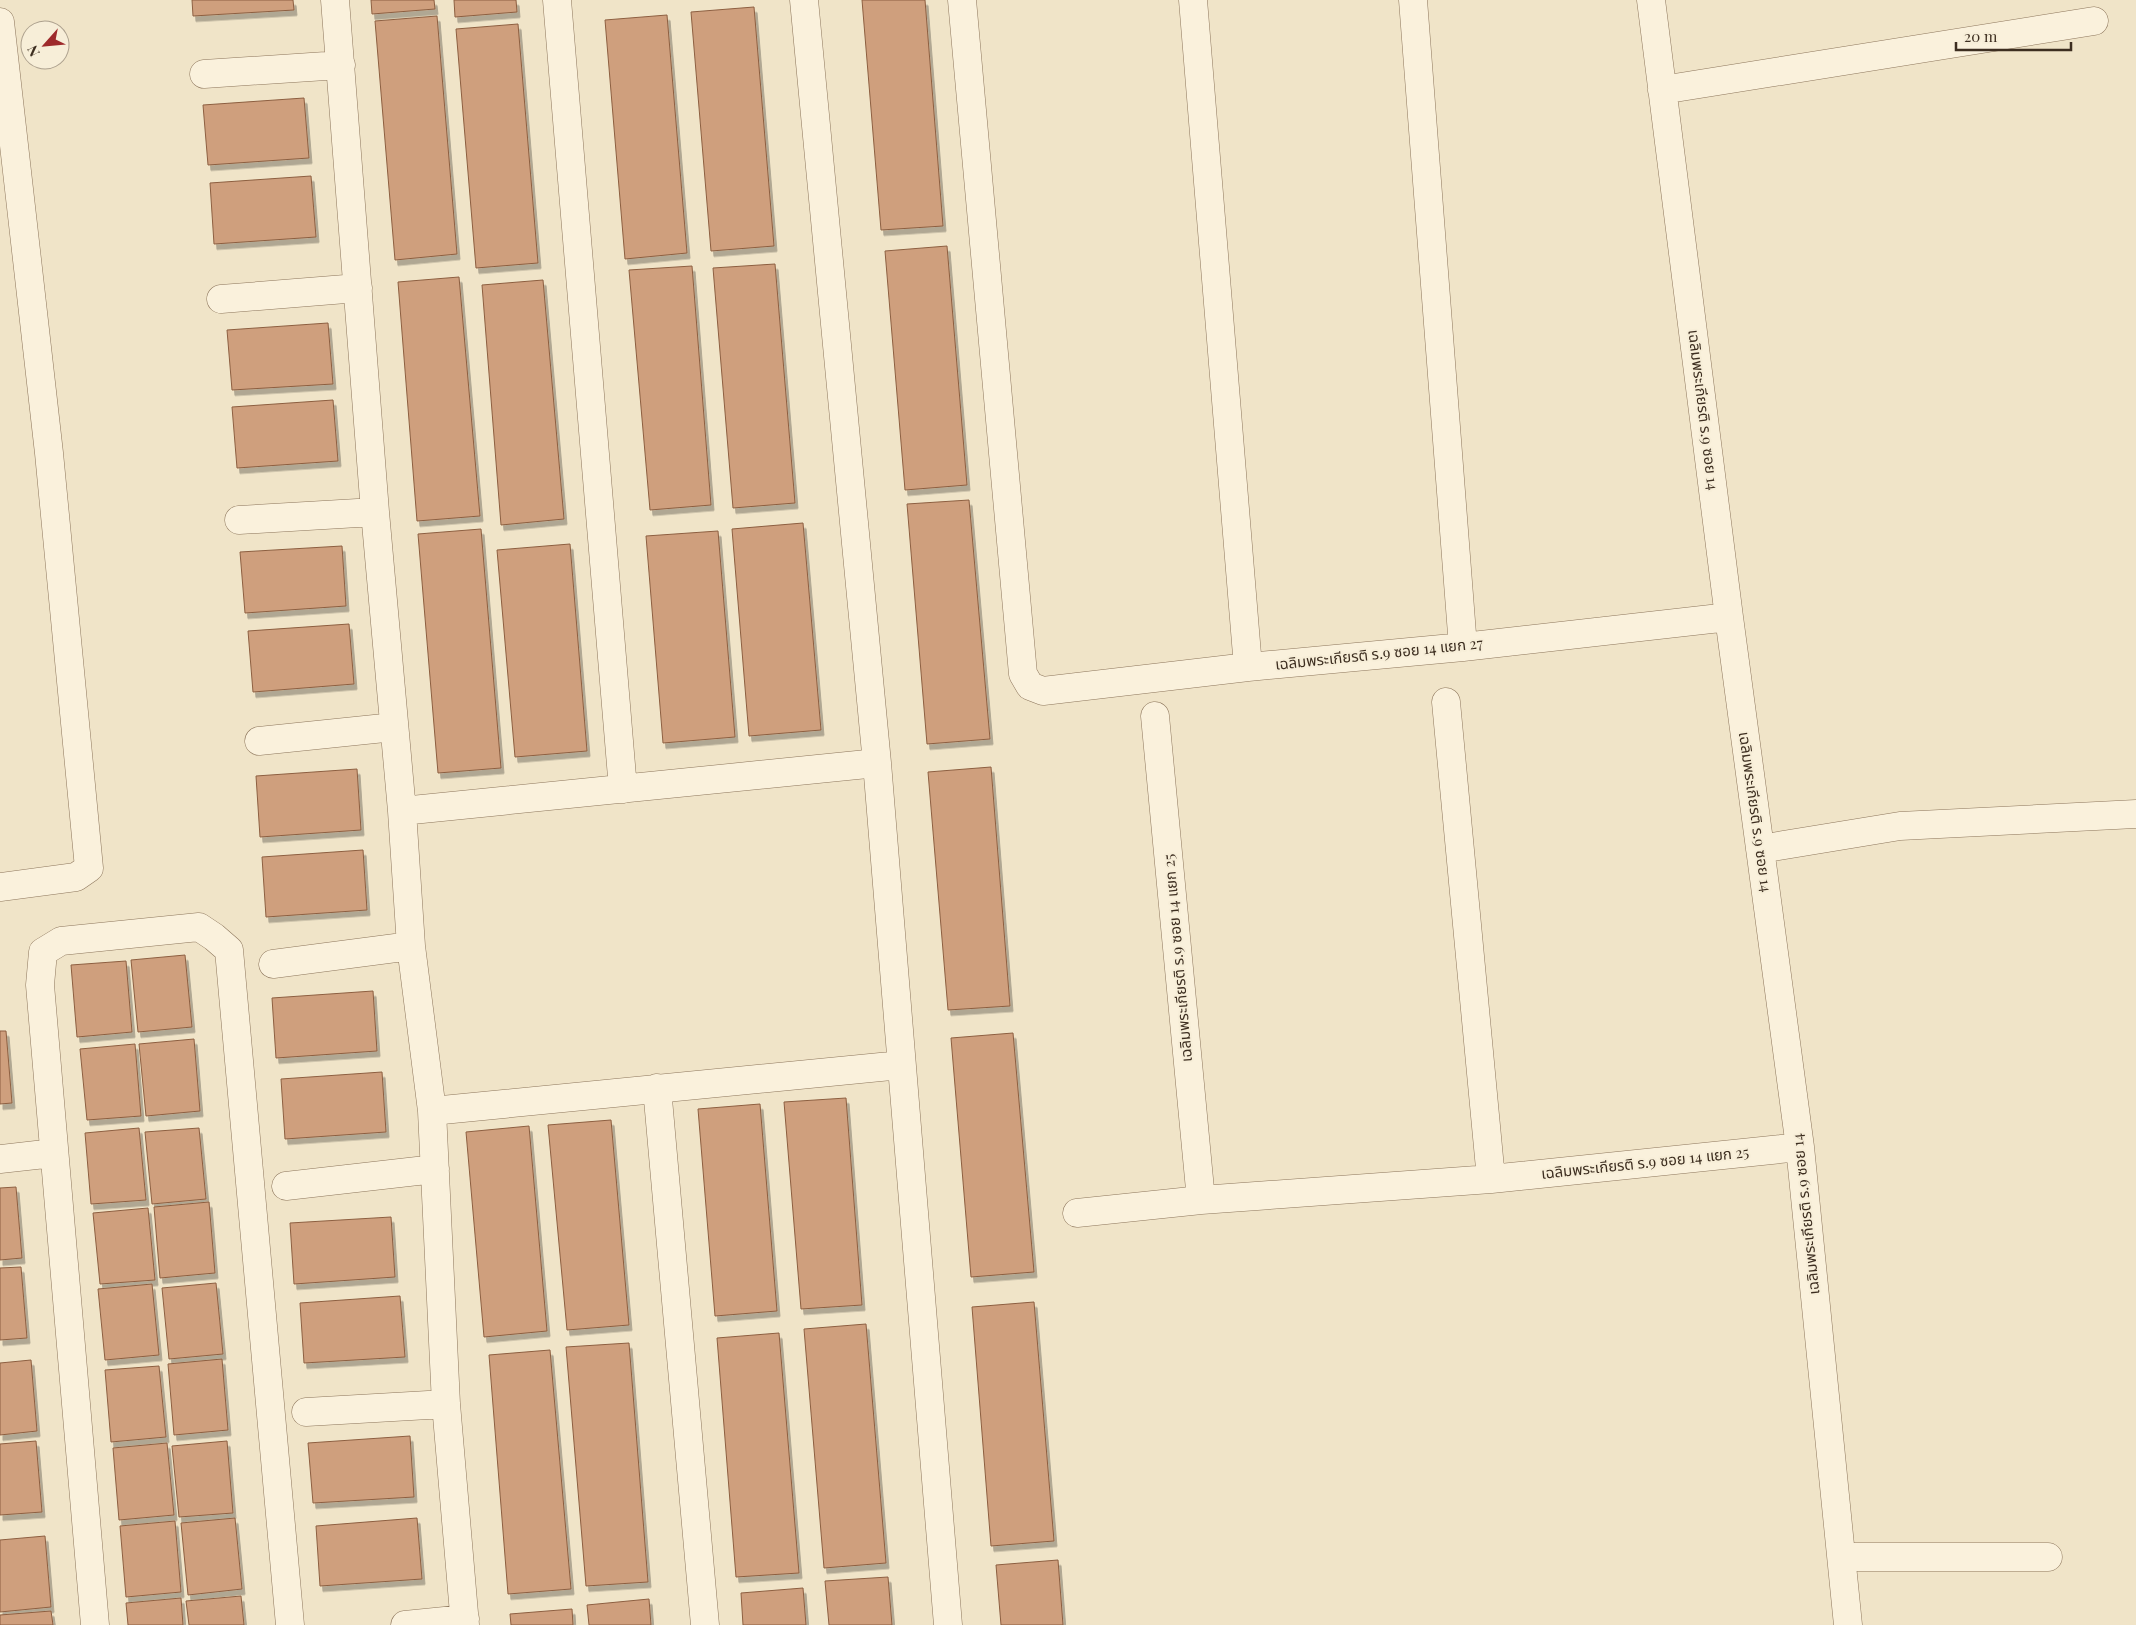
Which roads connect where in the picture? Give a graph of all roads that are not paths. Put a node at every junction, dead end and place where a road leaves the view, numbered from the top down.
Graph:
1 (335, 0) edge
2 (557, 0) edge
3 (804, 0) edge
4 (962, 0) edge
5 (1194, 0) edge
6 (1413, 0) edge
7 (1651, 0) edge
8 (2094, 21) dead end
9 (0, 22) edge
10 (340, 65) junction
11 (204, 74) dead end
12 (1662, 90) junction
13 (358, 288) junction
14 (221, 299) dead end
15 (375, 512) junction
16 (238, 520) dead end
17 (1729, 617) junction
18 (1463, 647) junction
19 (1248, 667) junction
20 (1446, 702) dead end
21 (1155, 716) dead end
22 (394, 727) junction
23 (259, 741) dead end
24 (876, 763) junction
25 (623, 789) junction
26 (402, 811) junction
27 (2136, 814) edge
28 (1760, 849) junction
29 (0, 888) edge
30 (411, 946) junction
31 (273, 964) dead end
32 (901, 1065) junction
33 (657, 1088) junction
34 (432, 1111) junction
35 (1800, 1147) junction
36 (54, 1153) junction
37 (0, 1159) edge
38 (435, 1169) junction
39 (1491, 1179) junction
40 (286, 1186) dead end
41 (1202, 1200) junction
42 (1077, 1213) dead end
43 (446, 1404) junction
44 (306, 1412) dead end
45 (1842, 1557) junction
46 (2048, 1557) dead end
47 (465, 1622) edge
48 (95, 1625) edge
49 (290, 1625) edge
50 (405, 1625) edge
51 (705, 1625) edge
52 (948, 1625) edge
53 (1848, 1625) edge

1 - 10 street
2 - 25 street
3 - 24 street
4 - 19 street, เฉลิมพระเกียรติ ร.9 ซอย 14 แยก 27
5 - 19 street
6 - 18 street
7 - 12 street, เฉลิมพระเกียรติ ร.9 ซอย 14
8 - 12 street
9 - 29 street
10 - 11 street
10 - 13 street
12 - 17 street, เฉลิมพระเกียรติ ร.9 ซอย 14
13 - 14 street
13 - 15 street
15 - 16 street
15 - 22 street
17 - 18 street, เฉลิมพระเกียรติ ร.9 ซอย 14 แยก 27
17 - 28 street, เฉลิมพระเกียรติ ร.9 ซอย 14
18 - 19 street, เฉลิมพระเกียรติ ร.9 ซอย 14 แยก 27
20 - 39 street
21 - 41 street, เฉลิมพระเกียรติ ร.9 ซอย 14 แยก 25
22 - 23 street
22 - 26 street
24 - 25 street
24 - 32 street
25 - 26 street
26 - 30 street
27 - 28 street
28 - 35 street, เฉลิมพระเกียรติ ร.9 ซอย 14
30 - 31 street
30 - 34 street
32 - 33 street
32 - 52 street
33 - 34 street
33 - 51 street
34 - 38 street
35 - 39 street, เฉลิมพระเกียรติ ร.9 ซอย 14 แยก 25
35 - 45 street, เฉลิมพระเกียรติ ร.9 ซอย 14
36 - 37 street
36 - 48 street
36 - 49 street
38 - 40 street
38 - 43 street
39 - 41 street, เฉลิมพระเกียรติ ร.9 ซอย 14 แยก 25
41 - 42 street, เฉลิมพระเกียรติ ร.9 ซอย 14 แยก 25
43 - 44 street
43 - 47 street
45 - 46 street
45 - 53 street, เฉลิมพระเกียรติ ร.9 ซอย 14
47 - 50 street

